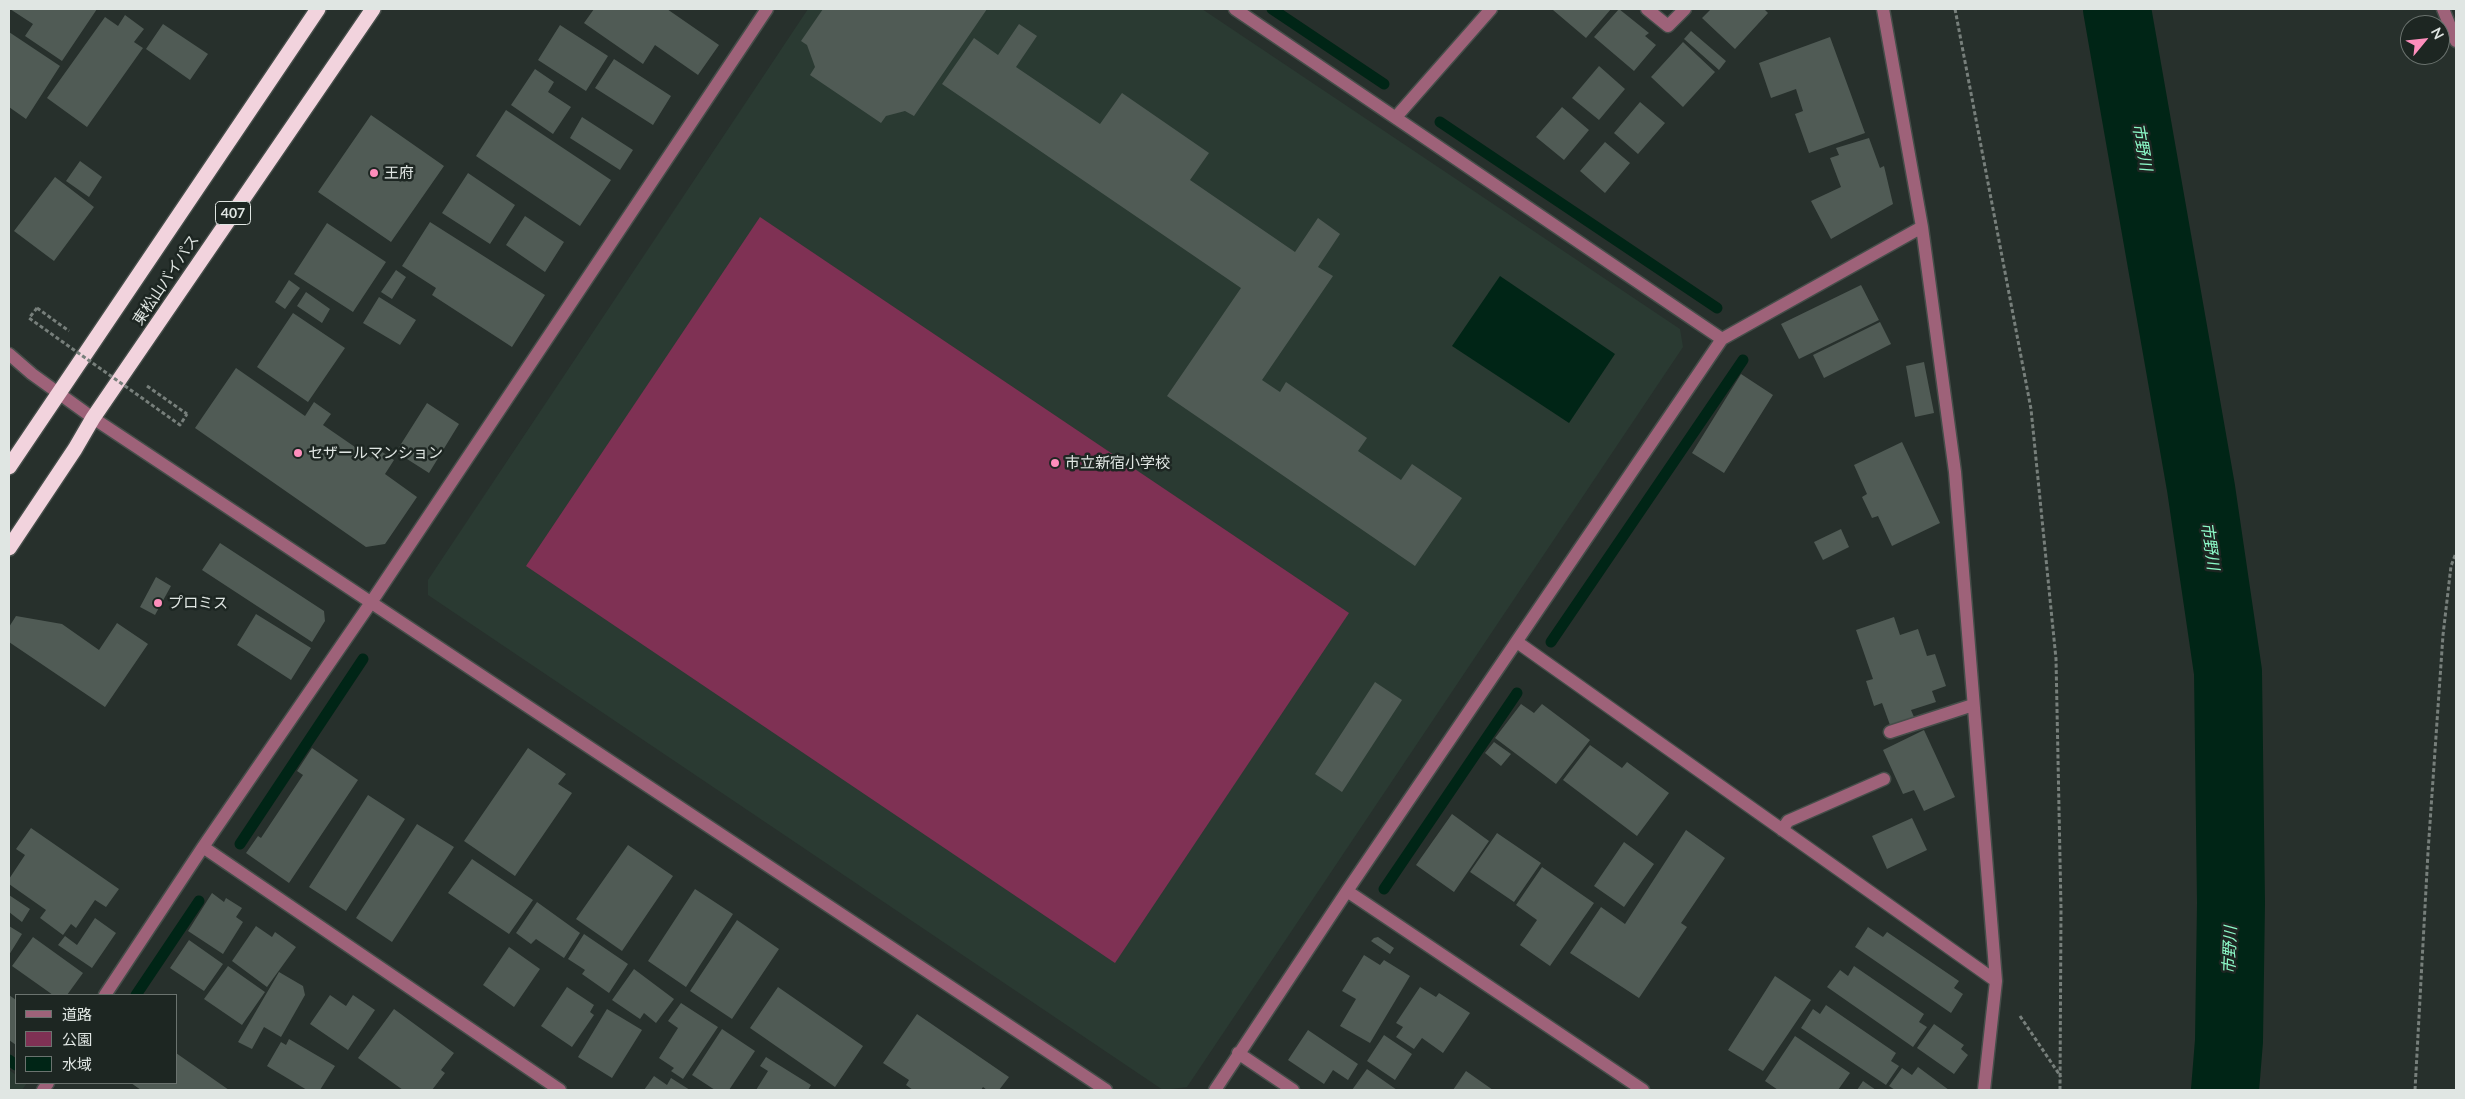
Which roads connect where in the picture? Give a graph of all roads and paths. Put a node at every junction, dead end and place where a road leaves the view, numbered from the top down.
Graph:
1 (318, 9) edge
2 (373, 9) edge
3 (766, 9) edge
4 (1235, 9) edge
5 (1491, 9) edge
6 (1647, 9) edge
7 (1685, 9) edge
8 (1883, 9) edge
9 (1955, 9) edge
10 (2443, 9) edge
11 (2456, 41) edge
12 (1396, 117) junction
13 (1922, 227) junction
14 (74, 334) dead end
15 (1722, 339) junction
16 (9, 354) edge
17 (147, 386) dead end
18 (59, 392) junction
19 (94, 418) junction
20 (9, 468) edge
21 (9, 548) edge
22 (2456, 553) edge
23 (372, 601) junction
24 (1517, 642) junction
25 (1973, 705) junction
26 (1890, 732) dead end
27 (1884, 779) dead end
28 (1782, 830) junction
29 (203, 847) junction
30 (1347, 891) junction
31 (1996, 981) junction
32 (106, 994) edge
33 (1238, 1053) junction
34 (2061, 1078) junction
35 (560, 1090) edge
36 (1106, 1090) edge
37 (1215, 1090) edge
38 (1293, 1090) edge
39 (1643, 1090) edge
40 (1984, 1090) edge
41 (2061, 1090) edge
42 (2415, 1090) edge

1 - 18 highway, 東松山バイパス
2 - 19 highway, 東松山バイパス / 407
3 - 23 street
4 - 12 street
5 - 12 street
6 - 7 street
8 - 13 street
9 - 34 path
10 - 11 street
12 - 15 street
13 - 15 street
13 - 25 street
14 - 17 path, bridge
15 - 24 street
16 - 18 street
18 - 19 street
18 - 20 highway, 東松山バイパス
19 - 21 highway, 東松山バイパス / 407
19 - 23 street
22 - 42 path
23 - 29 street
23 - 36 street
24 - 28 street
24 - 30 street
25 - 26 street
25 - 31 street
27 - 28 street
28 - 31 street
29 - 32 street
29 - 35 street
30 - 33 street
30 - 39 street
31 - 34 path
31 - 40 street
33 - 37 street
33 - 38 street
34 - 41 path

